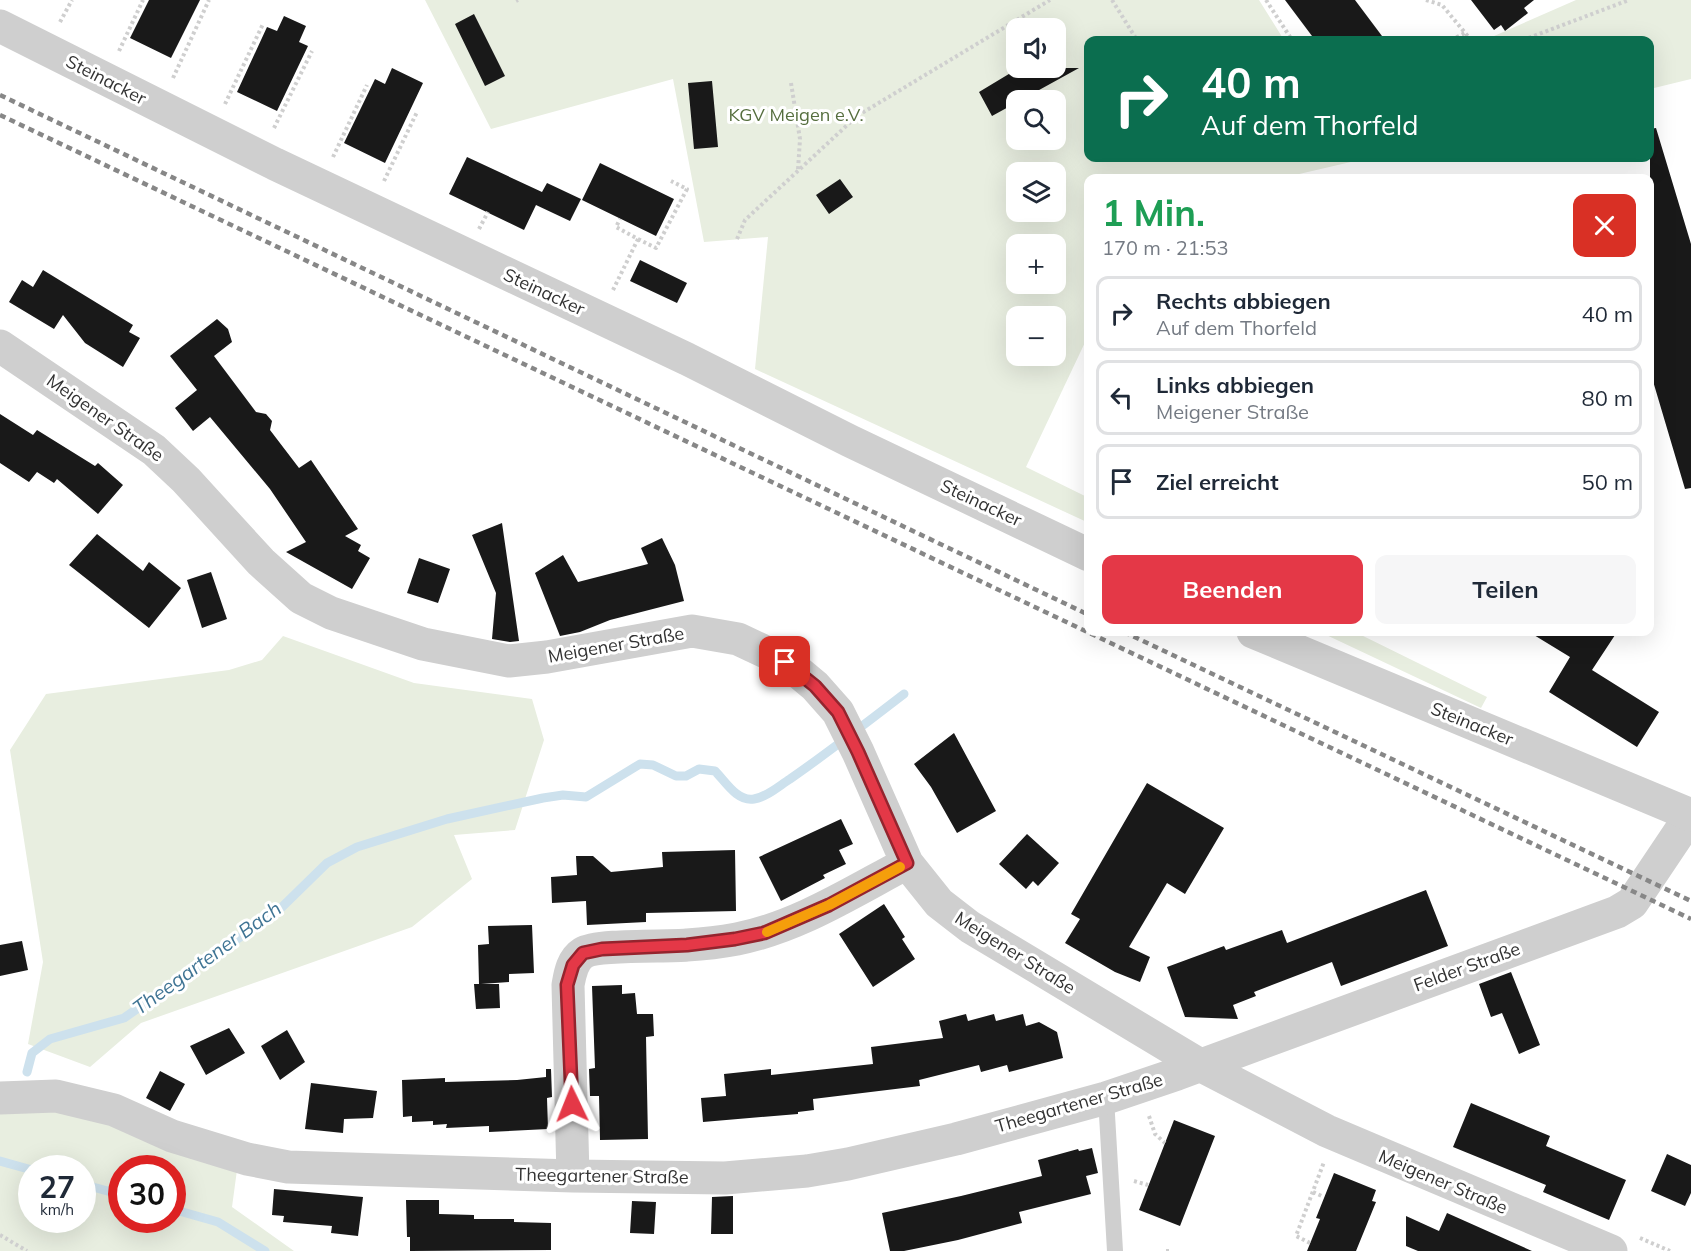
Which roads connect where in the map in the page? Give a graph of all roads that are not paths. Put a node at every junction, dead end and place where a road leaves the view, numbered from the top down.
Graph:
1 (0, 26) edge
2 (0, 346) edge
3 (1084, 553) edge
4 (1263, 636) edge
5 (1691, 815) edge
6 (907, 863) junction
7 (1200, 1065) junction
8 (0, 1098) edge
9 (1106, 1098) junction
10 (573, 1176) junction
11 (1115, 1251) edge
12 (1611, 1251) edge

1 - 3 street, Steinacker
2 - 6 street, Meigener Straße
4 - 5 street, Steinacker
5 - 7 street, Felder Straße
6 - 7 street, Meigener Straße
6 - 10 street
7 - 9 street, Theegartener Straße
7 - 12 street, Meigener Straße
8 - 10 street, Theegartener Straße
9 - 10 street, Theegartener Straße
9 - 11 lane

